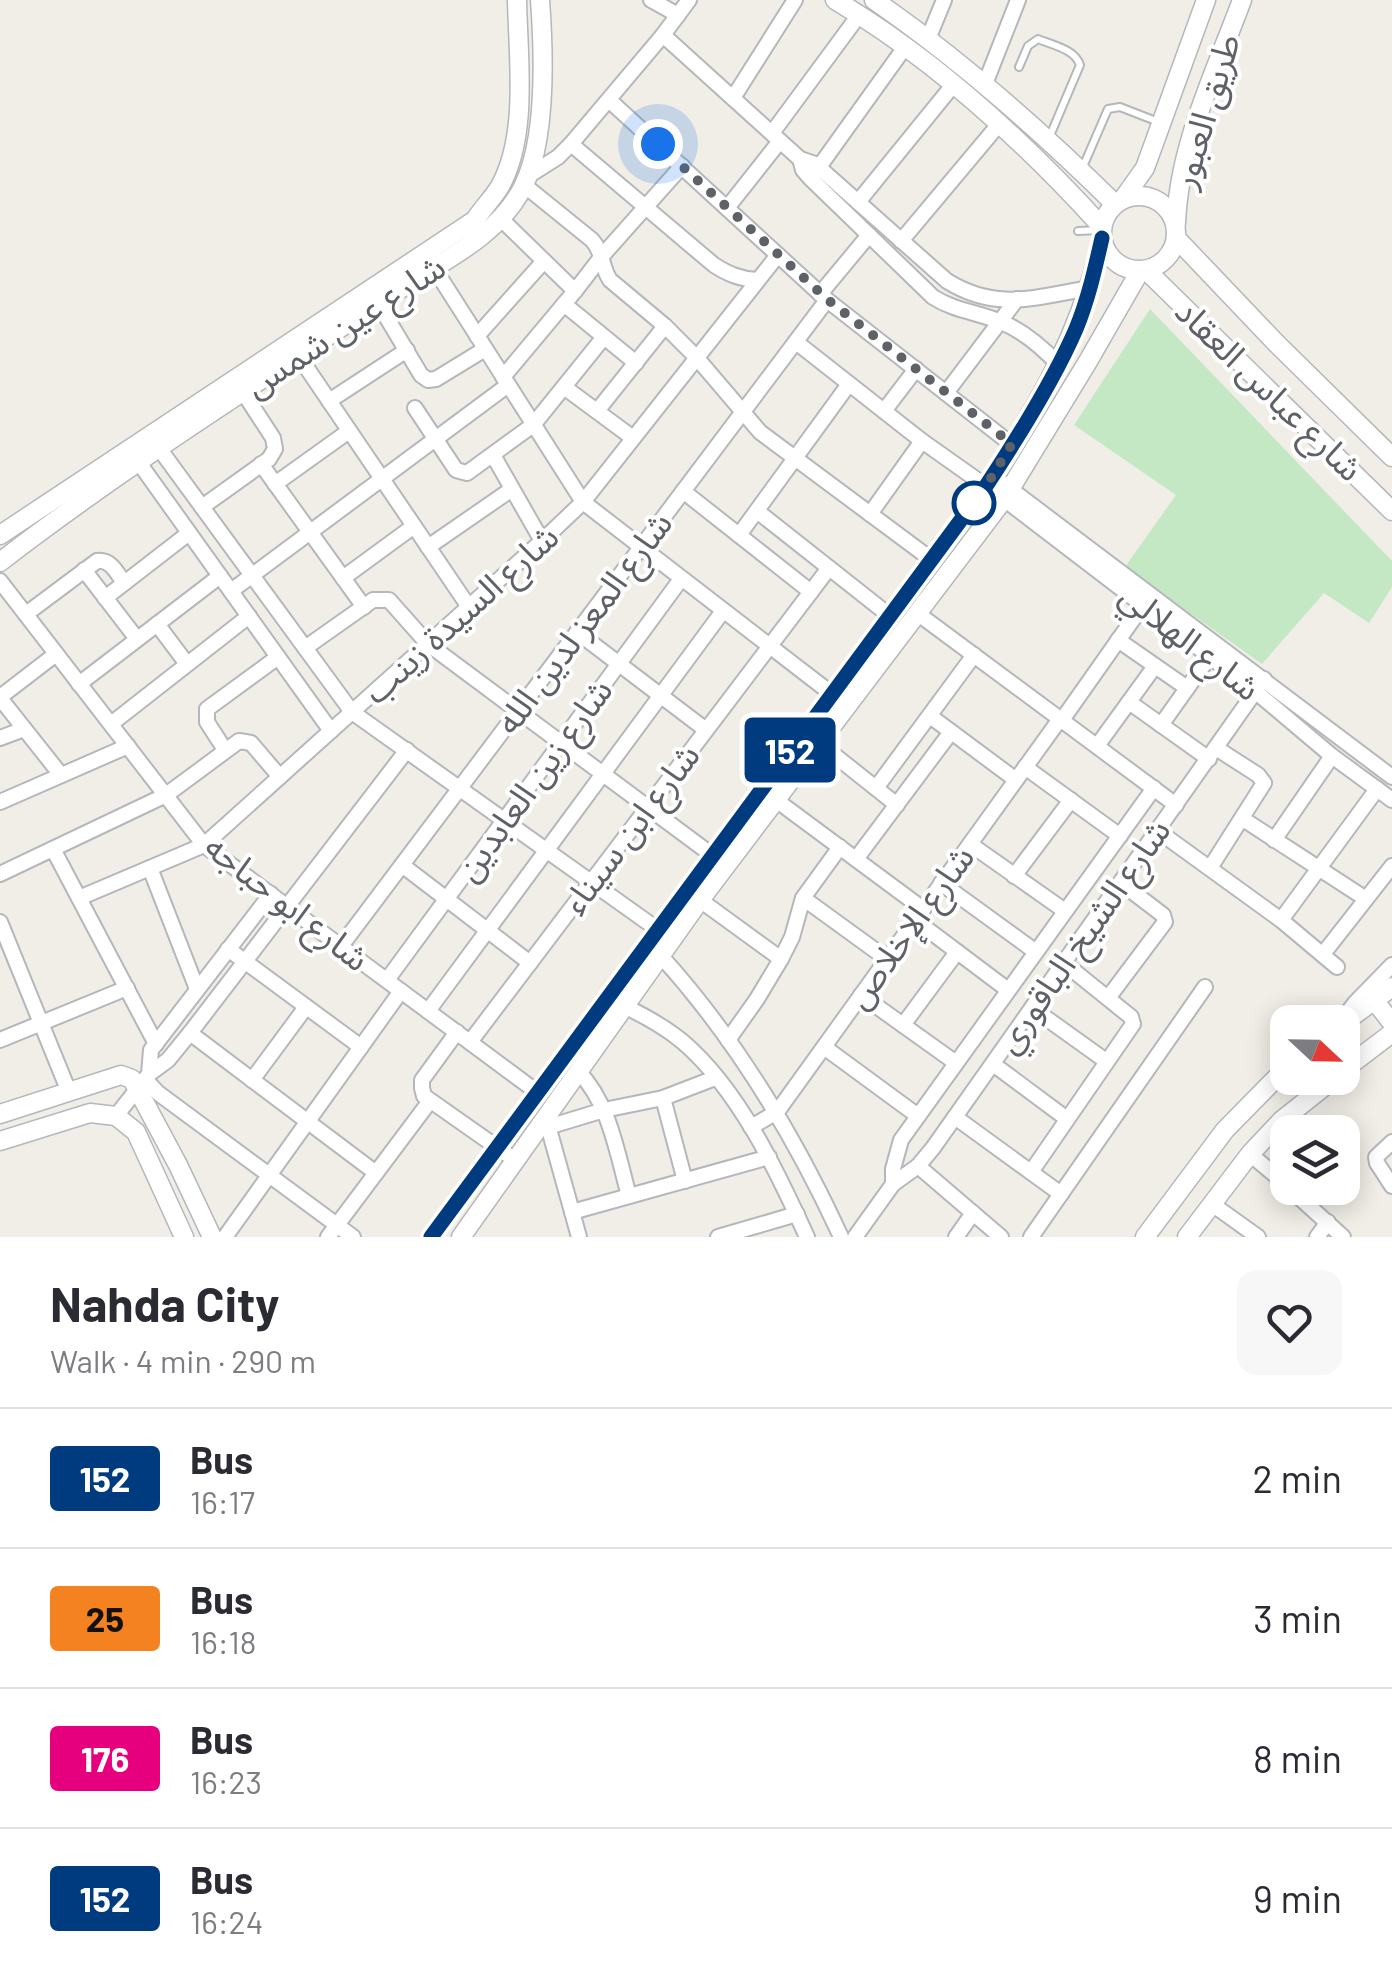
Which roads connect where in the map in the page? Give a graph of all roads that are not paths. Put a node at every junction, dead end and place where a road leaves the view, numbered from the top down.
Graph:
1 (517, 0) edge
2 (540, 0) edge
3 (651, 0) edge
4 (689, 0) edge
5 (794, 0) edge
6 (835, 0) edge
7 (874, 0) edge
8 (944, 0) edge
9 (1018, 0) edge
10 (1206, 0) edge
11 (1242, 0) edge
12 (678, 15) junction
13 (859, 15) junction
14 (663, 34) junction
15 (928, 39) junction
16 (905, 46) junction
17 (1019, 68) dead end
18 (954, 84) junction
19 (985, 84) junction
20 (733, 98) junction
21 (609, 100) junction
22 (1000, 123) junction
23 (1161, 123) junction
24 (776, 137) junction
25 (1048, 140) junction
26 (571, 144) junction
27 (682, 166) junction
28 (1081, 170) junction
29 (814, 173) junction
30 (526, 180) junction
31 (1119, 201) junction
32 (858, 202) junction
33 (646, 208) junction
34 (727, 208) junction
35 (501, 220) junction
36 (1078, 231) dead end
37 (1176, 231) junction
38 (1102, 232) junction
39 (869, 236) junction
40 (902, 240) junction
41 (778, 254) junction
42 (602, 256) junction
43 (544, 261) junction
44 (434, 268) junction
45 (1143, 270) junction
46 (756, 280) junction
47 (1090, 288) junction
48 (575, 291) junction
49 (824, 297) junction
50 (1017, 299) junction
51 (378, 304) junction
52 (564, 304) junction
53 (1002, 322) junction
54 (665, 326) junction
55 (604, 337) junction
56 (481, 342) junction
57 (796, 342) junction
58 (407, 350) junction
59 (298, 355) junction
60 (696, 356) junction
61 (636, 363) junction
62 (1059, 364) junction
63 (916, 370) junction
64 (505, 381) junction
65 (849, 384) junction
66 (564, 387) junction
67 (243, 392) junction
68 (946, 393) junction
69 (329, 400) junction
70 (415, 408) dead end
71 (597, 411) junction
72 (884, 411) junction
73 (741, 412) junction
74 (533, 425) junction
75 (350, 431) junction
76 (634, 438) junction
77 (436, 440) junction
78 (922, 441) junction
79 (154, 442) junction
80 (1012, 444) junction
81 (492, 455) junction
82 (134, 456) junction
83 (1392, 457) edge
84 (795, 459) junction
85 (261, 464) junction
86 (382, 479) junction
87 (990, 481) junction
88 (275, 484) junction
89 (512, 490) junction
90 (684, 491) junction
91 (1007, 494) junction
92 (583, 502) junction
93 (202, 506) junction
94 (757, 510) junction
95 (1392, 511) edge
96 (870, 514) junction
97 (414, 526) junction
98 (189, 532) junction
99 (310, 533) junction
100 (0, 535) edge
101 (739, 536) junction
102 (542, 542) junction
103 (428, 547) junction
104 (640, 548) junction
105 (932, 560) junction
106 (0, 562) edge
107 (829, 568) junction
108 (84, 570) junction
109 (220, 576) junction
110 (252, 576) junction
111 (343, 578) junction
112 (681, 580) junction
113 (0, 581) edge
114 (124, 583) junction
115 (231, 592) junction
116 (811, 592) junction
117 (106, 598) junction
118 (1142, 605) junction
119 (364, 606) junction
120 (469, 607) junction
121 (723, 611) junction
122 (917, 612) junction
123 (26, 614) junction
124 (249, 616) junction
125 (890, 616) junction
126 (157, 624) junction
127 (578, 632) junction
128 (137, 640) junction
129 (1118, 640) junction
130 (428, 644) junction
131 (770, 647) junction
132 (305, 648) junction
133 (56, 654) junction
134 (974, 655) junction
135 (1210, 656) junction
136 (278, 657) junction
137 (187, 664) junction
138 (619, 664) junction
139 (1155, 666) junction
140 (80, 684) junction
141 (1260, 685) junction
142 (1187, 688) junction
143 (832, 694) junction
144 (660, 695) junction
145 (0, 698) edge
146 (1129, 702) junction
147 (518, 711) junction
148 (352, 712) junction
149 (930, 716) junction
150 (1061, 719) junction
151 (110, 724) junction
152 (1161, 725) junction
153 (24, 729) junction
154 (706, 730) junction
155 (332, 731) junction
156 (951, 732) junction
157 (0, 738) edge
158 (561, 743) junction
159 (818, 743) junction
160 (128, 746) junction
161 (1097, 746) junction
162 (224, 750) junction
163 (407, 750) junction
164 (1212, 753) junction
165 (1332, 756) junction
166 (1021, 773) junction
167 (603, 774) junction
168 (61, 775) junction
169 (280, 777) junction
170 (1392, 778) edge
171 (460, 788) junction
172 (876, 788) junction
173 (1154, 788) junction
174 (1377, 789) junction
175 (166, 795) junction
176 (776, 800) junction
177 (1071, 800) junction
178 (1392, 800) edge
179 (0, 802) edge
180 (896, 805) junction
181 (1176, 805) junction
182 (648, 807) junction
183 (1242, 819) junction
184 (505, 820) junction
185 (1158, 830) junction
186 (1120, 836) junction
187 (1274, 840) junction
188 (204, 844) junction
189 (970, 844) junction
190 (840, 847) junction
191 (53, 848) junction
192 (547, 850) junction
193 (712, 855) junction
194 (856, 859) junction
195 (402, 865) junction
196 (1392, 866) edge
197 (150, 868) junction
198 (1210, 868) junction
199 (1320, 868) junction
200 (0, 874) edge
201 (1014, 876) junction
202 (592, 882) junction
203 (941, 883) junction
204 (1121, 883) junction
205 (271, 894) junction
206 (79, 898) junction
207 (803, 898) junction
208 (447, 899) junction
209 (1366, 899) junction
210 (700, 900) junction
211 (287, 906) junction
212 (1066, 911) junction
213 (919, 914) junction
214 (1281, 920) junction
215 (0, 922) edge
216 (658, 929) junction
217 (487, 930) junction
218 (4, 945) edge
219 (341, 946) junction
220 (228, 949) junction
221 (957, 952) junction
222 (1036, 952) junction
223 (1323, 954) junction
224 (660, 956) junction
225 (781, 959) junction
226 (887, 959) junction
227 (245, 961) junction
228 (530, 962) junction
229 (1064, 963) junction
230 (1392, 964) edge
231 (1336, 967) dead end
232 (387, 980) junction
233 (1204, 987) dead end
234 (1392, 987) edge
235 (127, 988) junction
236 (197, 989) junction
237 (401, 990) junction
238 (1008, 990) junction
239 (861, 994) junction
240 (1108, 998) junction
241 (1374, 1000) junction
242 (1353, 1005) edge
243 (624, 1006) junction
244 (306, 1007) junction
245 (1032, 1008) junction
246 (428, 1010) junction
247 (1360, 1010) edge
248 (41, 1023) junction
249 (902, 1024) junction
250 (190, 1033) junction
251 (1391, 1035) edge
252 (464, 1037) junction
253 (0, 1040) edge
254 (728, 1040) junction
255 (156, 1044) junction
256 (824, 1046) junction
257 (361, 1047) junction
258 (1360, 1058) edge
259 (1106, 1061) junction
260 (956, 1063) junction
261 (993, 1064) junction
262 (578, 1071) junction
263 (715, 1078) junction
264 (144, 1080) junction
265 (252, 1080) junction
266 (1270, 1085) edge
267 (69, 1092) junction
268 (537, 1092) junction
269 (1313, 1095) edge
270 (663, 1098) junction
271 (430, 1101) junction
272 (604, 1110) junction
273 (777, 1112) junction
274 (0, 1114) edge
275 (116, 1116) junction
276 (918, 1116) junction
277 (955, 1117) junction
278 (1067, 1119) junction
279 (308, 1122) junction
280 (547, 1122) junction
281 (751, 1127) junction
282 (0, 1141) edge
283 (1392, 1142) edge
284 (497, 1147) junction
285 (1250, 1154) junction
286 (769, 1158) junction
287 (515, 1160) junction
288 (918, 1166) junction
289 (1270, 1171) edge
290 (1030, 1172) junction
291 (376, 1173) junction
292 (269, 1175) junction
293 (1390, 1180) edge
294 (685, 1181) junction
295 (893, 1184) junction
296 (1061, 1194) junction
297 (630, 1196) junction
298 (1212, 1204) junction
299 (1309, 1205) edge
300 (572, 1212) junction
301 (973, 1213) junction
302 (796, 1214) junction
303 (1328, 1222) junction
304 (332, 1231) edge
305 (184, 1237) edge
306 (212, 1237) edge
307 (225, 1237) edge
308 (353, 1237) edge
309 (431, 1237) edge
310 (461, 1237) edge
311 (579, 1237) edge
312 (718, 1237) edge
313 (807, 1237) edge
314 (842, 1237) edge
315 (855, 1237) edge
316 (956, 1237) edge
317 (1002, 1237) edge
318 (1030, 1237) edge
319 (1145, 1237) edge
320 (1187, 1237) edge
321 (1258, 1237) edge
322 (1317, 1237) edge
323 (1343, 1237) edge

1 - 79 street, شارع عين شمس
2 - 30 street, شارع عين شمس
3 - 12 street
4 - 12 street
5 - 20 street
6 - 13 street
7 - 15 street
8 - 15 street
9 - 19 street
10 - 23 street, طريق العبور
11 - 37 street, طريق العبور
12 - 14 street
13 - 16 street
13 - 24 street
14 - 20 street
14 - 21 street
15 - 19 street
16 - 18 street
16 - 29 street
17 - 25 lane
18 - 22 street
18 - 32 street
19 - 25 street
20 - 24 street
21 - 26 street
21 - 27 street
22 - 38 street
22 - 40 street
23 - 28 lane
23 - 31 street, طريق العبور
24 - 29 street
24 - 34 street
25 - 28 street
26 - 30 street
26 - 33 street
27 - 33 street
27 - 34 street
28 - 31 street
29 - 32 street
29 - 39 street
30 - 35 street, شارع عين شمس
30 - 42 street
31 - 37 street
31 - 38 street
32 - 40 street
33 - 42 street
33 - 46 street
34 - 41 street
35 - 43 street
35 - 44 street, شارع عين شمس
36 - 38 lane
37 - 45 street
37 - 83 street, شارع عباس العقاد
38 - 45 street
38 - 47 street
39 - 49 street, شارع المعز لدين الله
39 - 53 street
40 - 50 street
41 - 46 street, شارع السيدة زينب
41 - 49 street
42 - 48 street
42 - 54 street
43 - 48 street
43 - 56 street
44 - 51 street, شارع عين شمس
44 - 56 street
45 - 91 street
45 - 95 street, شارع عباس العقاد
46 - 60 street, شارع السيدة زينب
47 - 50 street
47 - 62 street
48 - 52 street
49 - 57 street, شارع المعز لدين الله
49 - 63 street
50 - 53 street
51 - 58 street
51 - 59 street, شارع عين شمس
52 - 55 street
52 - 64 street
53 - 62 street
53 - 68 street
54 - 60 street
54 - 61 street
55 - 61 street
55 - 66 street
56 - 58 street
56 - 64 street
57 - 65 street, شارع الهلالي
57 - 73 street, شارع المعز لدين الله
58 - 69 street
59 - 67 street, شارع عين شمس
59 - 69 street
60 - 73 street
60 - 76 street, شارع السيدة زينب
61 - 71 street
62 - 80 street
63 - 68 street
63 - 72 street
64 - 74 street
64 - 77 street
65 - 72 street, شارع الهلالي
65 - 84 street
66 - 71 street
66 - 74 street
67 - 79 street, شارع عين شمس
67 - 85 street
68 - 80 street
69 - 75 street
70 - 77 street
71 - 76 street
72 - 78 street, شارع الهلالي
73 - 84 street
73 - 90 street, شارع المعز لدين الله
74 - 81 street
74 - 92 street
75 - 86 street
75 - 88 street
76 - 92 street, شارع السيدة زينب
77 - 81 street
77 - 86 street
78 - 87 street, شارع الهلالي
78 - 96 street
79 - 82 street, شارع عين شمس
79 - 93 street
80 - 87 street
81 - 89 street
82 - 98 street
82 - 100 street, شارع عين شمس
82 - 106 street, شارع عين شمس
84 - 94 street
84 - 96 street
85 - 88 street
85 - 93 street
86 - 97 street
86 - 99 street
87 - 91 street, شارع الهلالي
87 - 105 street
88 - 99 street
89 - 102 street
89 - 103 street
90 - 101 street
90 - 104 street, شارع المعز لدين الله
91 - 118 street, شارع الهلالي
91 - 122 street
91 - 141 street, شارع الهلالي
92 - 102 street, شارع السيدة زينب
92 - 104 street
93 - 110 street
94 - 101 street
94 - 107 street
96 - 105 street
97 - 103 street
97 - 111 street
98 - 109 street
98 - 114 street
99 - 110 street
99 - 111 street
101 - 116 street
102 - 120 street, شارع السيدة زينب
103 - 120 street
104 - 112 street
104 - 127 street, شارع المعز لدين الله
105 - 125 street
107 - 116 street, شارع ابن سيناء
107 - 125 street
108 - 114 street
108 - 117 street
108 - 123 street
109 - 115 street
109 - 126 street
110 - 115 street
110 - 132 street
111 - 119 street
112 - 121 street
112 - 138 street, شارع زين العابدين
113 - 123 street, شارع ابو حباجه
114 - 117 street
115 - 124 street
116 - 131 street, شارع ابن سيناء
117 - 128 street
118 - 129 street, شارع الإخلاص
118 - 135 street, شارع الهلالي
119 - 130 street
119 - 132 street
120 - 130 street, شارع السيدة زينب
121 - 131 street
121 - 144 street
122 - 134 street
122 - 159 street
123 - 133 street, شارع ابو حباجه
124 - 136 street
124 - 137 street
125 - 143 street
126 - 128 street
126 - 137 street
127 - 138 street
127 - 147 street, شارع المعز لدين الله
128 - 140 street
129 - 139 street
129 - 150 street, شارع الإخلاص
130 - 147 street
130 - 148 street, شارع السيدة زينب
131 - 143 street
131 - 154 street, شارع ابن سيناء
132 - 148 street
133 - 140 street, شارع ابو حباجه
133 - 145 street
134 - 149 street
134 - 150 street
135 - 141 street, شارع الهلالي
135 - 142 street
136 - 155 street
136 - 162 street
137 - 151 street
138 - 144 street
138 - 158 street, شارع زين العابدين
139 - 142 street
139 - 146 street
140 - 151 street, شارع ابو حباجه
141 - 164 street, شارع الشيخ الباقوري
141 - 165 street, شارع الهلالي
141 - 170 street, شارع الهلالي
142 - 152 street
143 - 193 street
144 - 154 street
144 - 167 street
145 - 153 street
146 - 152 street
146 - 161 street
147 - 158 street
147 - 171 street, شارع المعز لدين الله
148 - 155 street, شارع السيدة زينب
148 - 163 street
149 - 156 street
149 - 172 street
150 - 161 street
150 - 166 street, شارع الإخلاص
151 - 160 street, شارع ابو حباجه
152 - 164 street
153 - 157 street
153 - 168 street
154 - 182 street, شارع ابن سيناء
155 - 169 street, شارع السيدة زينب
156 - 166 street
156 - 180 street
158 - 167 street
158 - 184 street, شارع زين العابدين
159 - 172 street
159 - 176 street
160 - 168 street
160 - 175 street, شارع ابو حباجه
161 - 173 street
162 - 169 street
162 - 175 street
163 - 171 street
163 - 211 street
164 - 181 street, شارع الشيخ الباقوري
164 - 183 street
165 - 174 street, شارع الهلالي
165 - 187 street
166 - 177 street
166 - 189 street, شارع الإخلاص
167 - 182 street
167 - 192 street
168 - 179 street
169 - 188 street, شارع السيدة زينب
171 - 184 street
171 - 195 street, شارع المعز لدين الله
172 - 180 street
173 - 181 street
173 - 186 street, شارع الشيخ الباقوري
174 - 178 street, شارع الهلالي
174 - 199 street
175 - 188 street, شارع ابو حباجه
175 - 191 street
176 - 190 street
176 - 210 street
177 - 186 street
177 - 201 street
180 - 194 street
181 - 185 street, شارع الشيخ الباقوري
182 - 193 street
182 - 202 street, شارع ابن سيناء
183 - 187 street
183 - 198 street
184 - 192 street
184 - 208 street, شارع زين العابدين
185 - 198 street
185 - 204 street, شارع الشيخ الباقوري
186 - 212 street, شارع الشيخ الباقوري
187 - 199 street
188 - 197 street, شارع السيدة زينب
188 - 205 street, شارع ابو حباجه
189 - 201 street
189 - 203 street, شارع الإخلاص
190 - 194 street
190 - 207 street
191 - 200 street
191 - 206 street
192 - 202 street
192 - 217 street
193 - 216 street
194 - 213 street
195 - 208 street
195 - 219 street, شارع المعز لدين الله
196 - 209 street
197 - 206 street, شارع السيدة زينب
197 - 236 street
198 - 214 street
199 - 209 street
199 - 214 street
201 - 212 street
202 - 216 street
202 - 228 street, شارع ابن سيناء
203 - 213 street, شارع الإخلاص
203 - 222 street
204 - 229 street, شارع الشيخ الباقوري
204 - 240 street
205 - 211 street, شارع ابو حباجه
205 - 220 street
206 - 235 street
207 - 225 street
207 - 226 street
208 - 217 street
208 - 232 street, شارع زين العابدين
209 - 223 street
210 - 224 street
210 - 225 street
211 - 219 street, شارع ابو حباجه
211 - 227 street
212 - 222 street, شارع الشيخ الباقوري
213 - 221 street
213 - 226 street, شارع الإخلاص
214 - 223 street
215 - 218 street
216 - 268 street
217 - 228 street
217 - 246 street
218 - 248 street
219 - 232 street, شارع ابو حباجه
220 - 227 street
220 - 236 street
221 - 238 street
221 - 249 street
222 - 238 street, شارع الشيخ الباقوري
223 - 231 street
224 - 243 street
224 - 254 street
225 - 254 street
226 - 239 street, شارع الإخلاص
227 - 244 street
227 - 250 street
228 - 252 street, شارع ابن سيناء
229 - 240 street
229 - 245 street, شارع الشيخ الباقوري
230 - 242 street
232 - 237 street, شارع ابو حباجه
233 - 296 street
234 - 241 street
235 - 248 street
235 - 255 street
236 - 255 street
237 - 246 street, شارع ابو حباجه
237 - 257 street
238 - 260 street, شارع الشيخ الباقوري
239 - 249 street
239 - 256 street, شارع الإخلاص
240 - 259 street
241 - 247 street
241 - 251 street
243 - 262 street
243 - 263 street
244 - 257 street
244 - 265 street
245 - 259 street
245 - 261 street, شارع الشيخ الباقوري
246 - 252 street, شارع ابو حباجه
248 - 253 street
248 - 267 street
249 - 260 street
250 - 264 street
250 - 265 street
251 - 258 street
252 - 268 street, شارع ابو حباجه
252 - 271 street, شارع ابن سيناء
254 - 273 street
255 - 264 street
256 - 273 street, شارع الإخلاص
256 - 276 street
257 - 279 street
259 - 278 street
260 - 276 street, شارع الشيخ الباقوري
261 - 277 street, شارع الشيخ الباقوري
261 - 278 street
262 - 272 street
262 - 280 street
263 - 270 street
263 - 281 street
264 - 267 street
264 - 275 street
264 - 292 street
264 - 306 street
265 - 279 street
266 - 319 street
267 - 274 street
268 - 284 street
269 - 285 street
270 - 272 street
270 - 294 street
271 - 284 street
271 - 291 street
272 - 280 street
272 - 297 street
273 - 281 street, شارع الإخلاص
273 - 314 street
275 - 282 street
275 - 305 street
276 - 295 street, شارع الشيخ الباقوري
277 - 288 street, شارع الشيخ الباقوري
277 - 290 street
278 - 290 street
279 - 291 street
279 - 292 street
280 - 287 street
280 - 300 street
281 - 286 street
283 - 293 street
284 - 287 street
284 - 309 street
285 - 289 street
285 - 298 street
286 - 294 street
286 - 302 street
287 - 310 street
288 - 295 street, شارع الشيخ الباقوري
288 - 301 street
290 - 296 street
291 - 304 street
292 - 304 street
292 - 307 street
294 - 297 street
295 - 315 street, شارع الشيخ الباقوري
296 - 318 street
297 - 300 street
298 - 320 street
298 - 321 street
299 - 303 street
300 - 311 street
301 - 316 street
301 - 317 street
302 - 312 street
302 - 313 street
303 - 322 street
303 - 323 street
304 - 308 street

